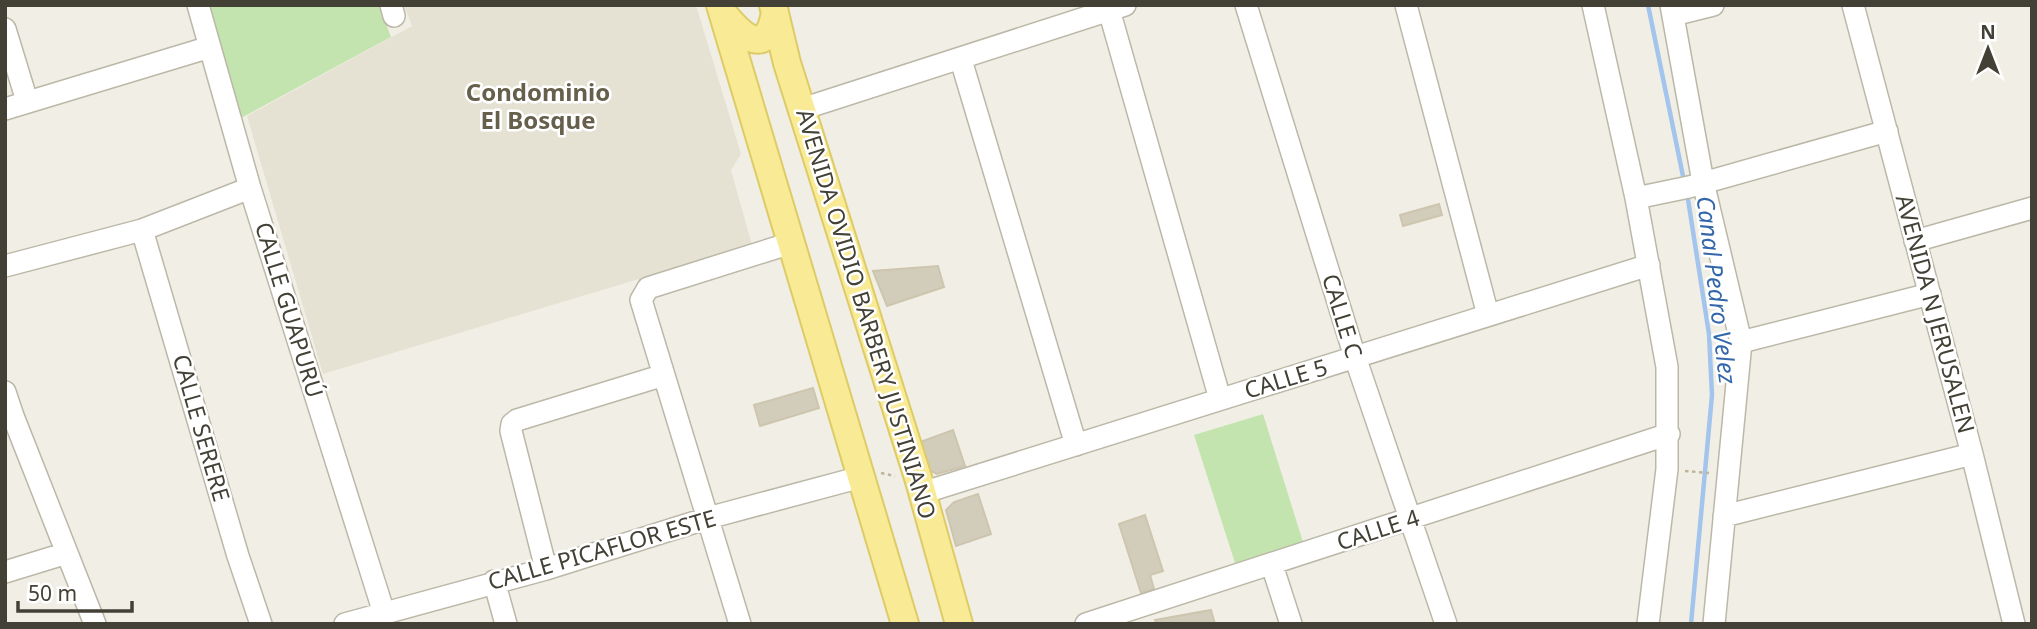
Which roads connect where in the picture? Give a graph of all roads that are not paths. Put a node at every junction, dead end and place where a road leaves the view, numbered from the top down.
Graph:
1 (198, 5) edge
2 (1246, 5) edge
3 (1406, 5) edge
4 (1593, 5) edge
5 (1713, 5) edge
6 (1853, 5) edge
7 (1117, 8) edge
8 (722, 9) edge
9 (774, 9) edge
10 (1672, 10) edge
11 (5, 29) edge
12 (210, 47) junction
13 (961, 60) junction
14 (787, 63) junction
15 (741, 72) junction
16 (27, 101) junction
17 (5, 108) edge
18 (802, 108) junction
19 (1887, 131) junction
20 (1696, 184) junction
21 (250, 188) junction
22 (1636, 198) junction
23 (2032, 208) edge
24 (142, 230) junction
25 (1915, 241) junction
26 (791, 243) junction
27 (1649, 265) junction
28 (5, 266) edge
29 (1930, 294) junction
30 (1488, 315) junction
31 (1741, 342) junction
32 (1355, 358) junction
33 (664, 375) junction
34 (5, 392) edge
35 (1220, 399) junction
36 (9, 417) edge
37 (1669, 434) junction
38 (1076, 445) junction
39 (1972, 454) junction
40 (859, 473) junction
41 (920, 487) junction
42 (1724, 516) junction
43 (708, 519) junction
44 (1410, 520) junction
45 (67, 553) junction
46 (1272, 565) junction
47 (546, 569) junction
48 (5, 572) edge
49 (494, 581) junction
50 (384, 613) junction
51 (1135, 616) edge
52 (2009, 623) edge
53 (95, 624) edge
54 (261, 624) edge
55 (345, 624) edge
56 (506, 624) edge
57 (740, 624) edge
58 (905, 624) edge
59 (959, 624) edge
60 (1086, 624) edge
61 (1291, 624) edge
62 (1446, 624) edge
63 (1648, 624) edge
64 (1714, 624) edge

1 - 12 street, CALLE GUAPURÚ
2 - 32 street, CALLE C
3 - 30 street
4 - 22 street
5 - 10 street
6 - 19 street, AVENIDA N JERUSALEN
7 - 13 street
7 - 35 street
8 - 9 main road
8 - 15 main road
9 - 14 main road, AVENIDA OVIDIO BARBERY JUSTINIANO
10 - 20 street
11 - 16 street
12 - 16 street
12 - 21 street, CALLE GUAPURÚ
13 - 18 street
13 - 38 street
14 - 15 main road
14 - 18 main road, AVENIDA OVIDIO BARBERY JUSTINIANO
15 - 26 main road
16 - 17 street
18 - 41 main road, AVENIDA OVIDIO BARBERY JUSTINIANO
19 - 20 street
19 - 25 street, AVENIDA N JERUSALEN
20 - 22 street
20 - 31 street
21 - 24 street
21 - 50 street, CALLE GUAPURÚ
22 - 27 street
23 - 25 street
24 - 28 street
24 - 54 street, CALLE SERERE
25 - 29 street, AVENIDA N JERUSALEN
26 - 33 street
26 - 40 main road
27 - 30 street, CALLE 5
27 - 37 street
29 - 31 street
29 - 39 street, AVENIDA N JERUSALEN
30 - 32 street, CALLE 5
31 - 42 street
32 - 35 street, CALLE 5
32 - 44 street, CALLE C
33 - 43 street
33 - 47 street
34 - 36 street
35 - 38 street, CALLE 5
36 - 45 street
37 - 44 street, CALLE 4
37 - 63 street
38 - 41 street, CALLE 5
39 - 42 street
39 - 52 street, AVENIDA N JERUSALEN
40 - 43 street, CALLE PICAFLOR ESTE
40 - 58 main road
41 - 59 main road, AVENIDA OVIDIO BARBERY JUSTINIANO
42 - 64 street
43 - 47 street, CALLE PICAFLOR ESTE
43 - 57 street
44 - 46 street, CALLE 4
44 - 62 street, CALLE C
45 - 48 street
45 - 53 street
46 - 51 street, CALLE 4
46 - 61 street
47 - 49 street, CALLE PICAFLOR ESTE
49 - 50 street, CALLE PICAFLOR ESTE
49 - 56 street
50 - 55 street, CALLE PICAFLOR ESTE
51 - 60 street, CALLE 4

